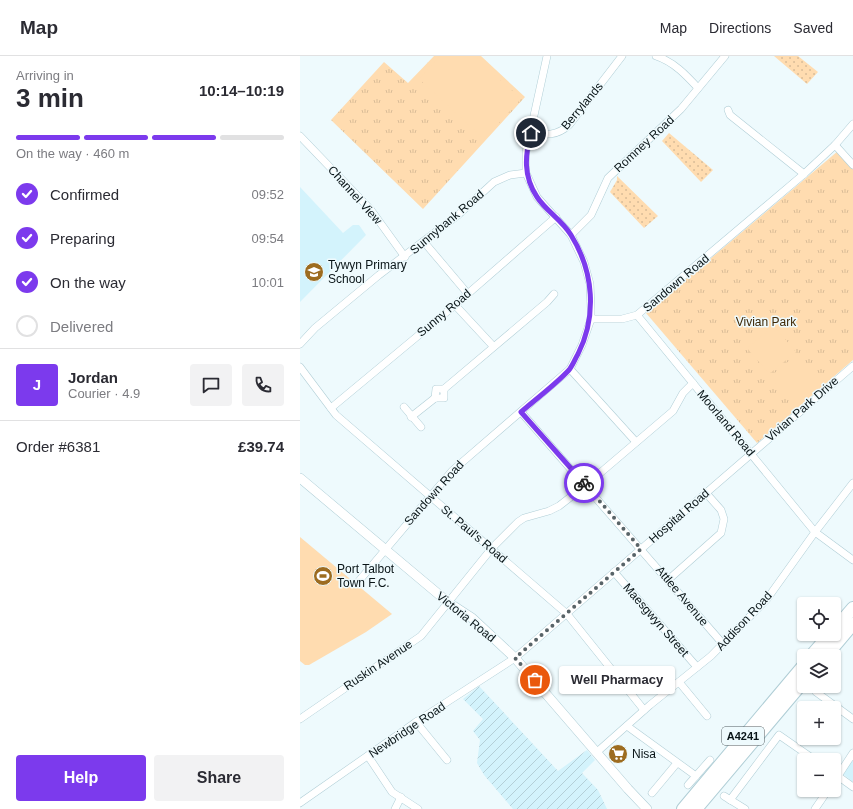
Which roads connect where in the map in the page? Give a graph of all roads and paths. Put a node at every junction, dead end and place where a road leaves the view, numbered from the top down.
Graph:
1 (622, 56) edge
2 (656, 56) edge
3 (725, 56) edge
4 (546, 57) edge
5 (698, 88) junction
6 (728, 110) dead end
7 (853, 124) edge
8 (531, 133) junction
9 (300, 136) edge
10 (835, 145) junction
11 (853, 165) edge
12 (526, 173) junction
13 (804, 174) junction
14 (556, 217) junction
15 (571, 235) junction
16 (424, 242) junction
17 (405, 257) junction
18 (468, 294) junction
19 (554, 294) dead end
20 (455, 305) junction
21 (637, 315) junction
22 (591, 319) junction
23 (300, 344) edge
24 (493, 346) junction
25 (853, 366) edge
26 (300, 367) edge
27 (570, 369) junction
28 (693, 383) junction
29 (404, 407) dead end
30 (331, 408) junction
31 (521, 412) junction
32 (411, 417) junction
33 (421, 427) dead end
34 (636, 442) junction
35 (751, 453) junction
36 (300, 478) edge
37 (853, 483) edge
38 (586, 485) junction
39 (706, 493) junction
40 (429, 495) junction
41 (815, 532) junction
42 (492, 548) junction
43 (386, 549) junction
44 (641, 549) junction
45 (853, 560) edge
46 (614, 572) junction
47 (668, 580) junction
48 (358, 582) dead end
49 (449, 603) junction
50 (853, 608) edge
51 (567, 614) junction
52 (841, 622) edge
53 (853, 624) edge
54 (824, 641) edge
55 (722, 644) junction
56 (817, 649) edge
57 (832, 649) edge
58 (515, 658) junction
59 (697, 667) junction
60 (797, 672) edge
61 (679, 682) junction
62 (797, 690) edge
63 (817, 693) edge
64 (644, 710) junction
65 (707, 716) dead end
66 (300, 719) edge
67 (853, 719) edge
68 (416, 722) junction
69 (627, 726) junction
70 (597, 752) junction
71 (805, 753) edge
72 (853, 753) edge
73 (368, 756) junction
74 (447, 760) dead end
75 (710, 760) dead end
76 (677, 763) junction
77 (841, 769) edge
78 (696, 776) junction
79 (841, 780) edge
80 (688, 785) dead end
81 (853, 787) edge
82 (652, 793) dead end
83 (401, 797) junction
84 (823, 797) edge
85 (300, 803) edge
86 (395, 809) edge
87 (418, 809) edge
88 (647, 809) edge
89 (683, 809) edge
90 (696, 809) edge
91 (745, 809) edge
92 (815, 809) edge

1 - 8 street, Berrylands
2 - 5 street
3 - 5 street, Romney Road
4 - 8 street
5 - 15 street, Romney Road
6 - 13 street
7 - 10 street, Sandown Road
8 - 12 street
9 - 17 street, Channel View
10 - 11 street
10 - 13 street, Sandown Road
12 - 14 street
12 - 16 street, Sunnybank Road
13 - 21 street, Sandown Road
14 - 15 street
14 - 18 street, Sunny Road
15 - 22 street
16 - 17 street, Sunnybank Road
16 - 18 street
17 - 23 street, Sunnybank Road
18 - 20 street, Sunny Road
19 - 24 street
20 - 24 street
20 - 30 street, Sunny Road
21 - 22 street, Sandown Road
21 - 28 street, Moorland Road
22 - 27 street, Sandown Road
24 - 32 street
25 - 35 street, Vivian Park Drive
26 - 30 street, St. Paul's Road
27 - 31 street, Sandown Road
27 - 34 street
28 - 34 street, Ruskin Avenue
28 - 35 street, Moorland Road
29 - 32 street
30 - 40 street, St. Paul's Road
31 - 38 street, Attlee Avenue
31 - 40 street, Sandown Road
32 - 33 street
34 - 38 street, Ruskin Avenue
35 - 39 street, Hospital Road
35 - 41 street, Moorland Road
36 - 43 street, Victoria Road
37 - 41 street, Addison Road
38 - 42 street, Ruskin Avenue
38 - 44 street, Attlee Avenue
39 - 44 street, Hospital Road
39 - 47 street
40 - 42 street, St. Paul's Road
40 - 43 street, Sandown Road
41 - 45 street, Moorland Road
41 - 55 street, Addison Road
42 - 49 street, Ruskin Avenue
42 - 51 street, St. Paul's Road
43 - 48 street, Sandown Road
43 - 49 street, Victoria Road
44 - 46 street, Hospital Road
44 - 47 street, Attlee Avenue
46 - 51 street, Hospital Road
46 - 59 street, Maesgwyn Street
47 - 55 street, Attlee Avenue
49 - 58 street, Victoria Road
49 - 66 street, Ruskin Avenue
50 - 52 main road
51 - 58 street, Hospital Road
51 - 64 street, St. Paul's Road
53 - 57 main road
54 - 56 main road
55 - 59 street, Addison Road
58 - 68 street, Newbridge Road
58 - 70 street, Victoria Road
59 - 61 street, Addison Road
60 - 89 main road, A4241
61 - 64 street, Addison Road
61 - 65 street
62 - 90 main road, A4241
63 - 67 street
64 - 69 street, Addison Road
68 - 73 street, Newbridge Road
68 - 74 street
69 - 70 street, Addison Road
69 - 76 street
70 - 88 street, Victoria Road
71 - 91 street
72 - 77 street
73 - 83 street
73 - 85 street, Newbridge Road
75 - 78 street
76 - 78 street
76 - 82 street
78 - 80 street
79 - 81 street
83 - 86 street
83 - 87 street
84 - 92 street

